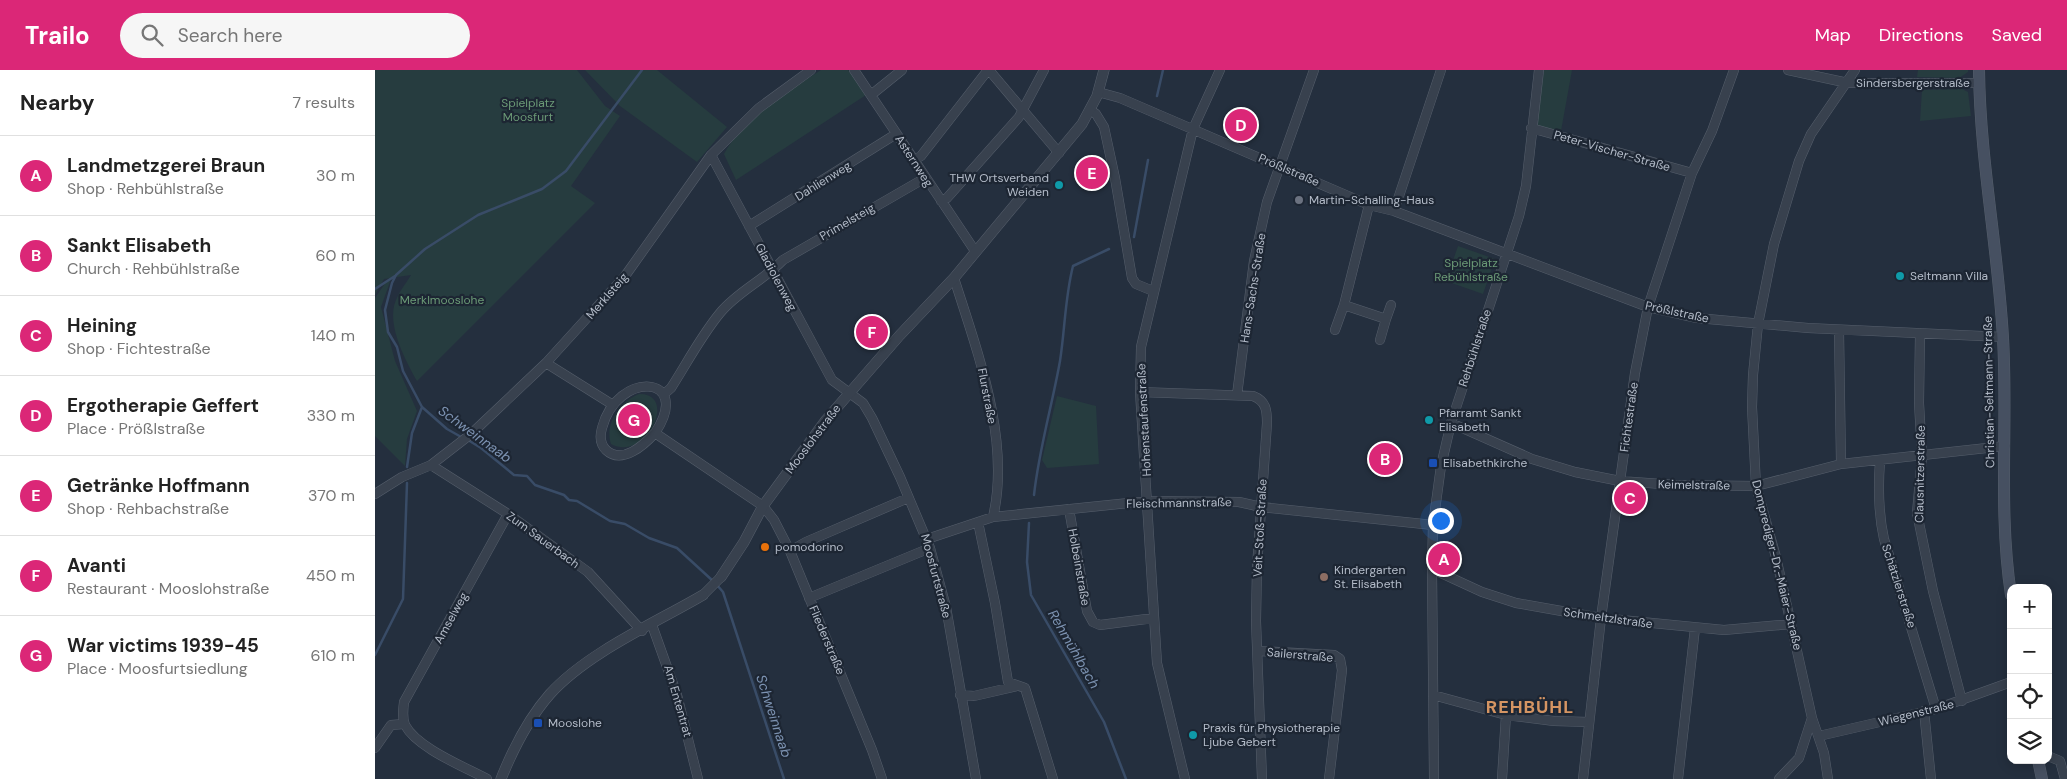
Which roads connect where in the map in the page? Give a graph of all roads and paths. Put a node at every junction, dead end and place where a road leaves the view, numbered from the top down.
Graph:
1 (811, 70) edge
2 (854, 70) edge
3 (902, 70) edge
4 (989, 70) edge
5 (1044, 70) edge
6 (1104, 70) edge
7 (1220, 70) edge
8 (1314, 70) edge
9 (1441, 70) edge
10 (1539, 70) edge
11 (1734, 70) edge
12 (1788, 70) edge
13 (1855, 70) edge
14 (1979, 70) edge
15 (1848, 83) junction
16 (1979, 83) junction
17 (1098, 92) junction
18 (871, 94) junction
19 (1023, 110) junction
20 (1089, 110) junction
21 (1193, 128) junction
22 (1531, 128) junction
23 (896, 134) junction
24 (1059, 153) junction
25 (711, 155) junction
26 (914, 160) junction
27 (1278, 166) junction
28 (1692, 173) junction
29 (925, 178) junction
30 (941, 201) junction
31 (1369, 205) junction
32 (1394, 211) junction
33 (749, 226) junction
34 (975, 252) junction
35 (1507, 254) junction
36 (773, 271) junction
37 (954, 278) junction
38 (1153, 291) junction
39 (1344, 305) junction
40 (1391, 305) dead end
41 (1648, 307) junction
42 (1386, 319) junction
43 (1758, 324) junction
44 (1335, 330) dead end
45 (1839, 330) junction
46 (1919, 333) junction
47 (2003, 337) junction
48 (1380, 340) dead end
49 (546, 363) junction
50 (1140, 392) junction
51 (848, 393) junction
52 (663, 394) junction
53 (1237, 395) junction
54 (613, 405) junction
55 (1451, 423) junction
56 (655, 433) junction
57 (2005, 446) junction
58 (1922, 456) junction
59 (1880, 461) junction
60 (1841, 464) junction
61 (431, 465) junction
62 (1620, 482) junction
63 (1756, 486) junction
64 (375, 494) edge
65 (908, 498) junction
66 (1148, 501) junction
67 (763, 506) junction
68 (1261, 507) junction
69 (1069, 509) junction
70 (508, 514) junction
71 (993, 517) junction
72 (978, 522) junction
73 (1433, 525) junction
74 (928, 543) junction
75 (790, 551) junction
76 (1432, 569) junction
77 (721, 577) joint
78 (2010, 584) edge
79 (703, 595) joint
80 (809, 598) junction
81 (1154, 618) junction
82 (1601, 618) junction
83 (1791, 624) junction
84 (652, 625) junction
85 (1695, 628) junction
86 (642, 631) junction
87 (1258, 651) junction
88 (2007, 684) edge
89 (1019, 686) junction
90 (961, 695) junction
91 (1433, 695) junction
92 (1963, 701) junction
93 (1936, 709) junction
94 (1925, 711) junction
95 (1507, 715) junction
96 (1812, 718) junction
97 (1589, 722) junction
98 (405, 724) junction
99 (1819, 736) junction
100 (375, 748) edge
101 (2052, 758) edge
102 (2039, 764) edge
103 (487, 779) edge
104 (501, 779) edge
105 (698, 779) edge
106 (881, 779) edge
107 (976, 779) edge
108 (1053, 779) edge
109 (1185, 779) edge
110 (1262, 779) edge
111 (1329, 779) edge
112 (1434, 779) edge
113 (1502, 779) edge
114 (1583, 779) edge
115 (1677, 779) edge
116 (1779, 779) edge
117 (1828, 779) edge
118 (1931, 779) edge
119 (2042, 779) edge
120 (2065, 779) edge

1 - 25 street, Merklsteig
2 - 18 street, Asternweg
3 - 18 street
4 - 19 street
4 - 26 street
5 - 19 street
6 - 17 street, Mooslohstraße
7 - 21 street, Hohenstaufenstraße
8 - 27 street, Hans-Sachs-Straße
9 - 32 street
10 - 22 street, Rehbühlstraße
11 - 28 street, Fichtestraße
12 - 15 street, Sindersbergerstraße
13 - 15 street, Domprediger-Dr.-Maier-Straße
14 - 16 main road, Christian-Seltmann-Straße
15 - 16 street, Sindersbergerstraße
15 - 43 street, Domprediger-Dr.-Maier-Straße
16 - 47 main road, Christian-Seltmann-Straße
17 - 20 street, Mooslohstraße
17 - 21 street, Prößlstraße
18 - 23 street, Asternweg
19 - 24 street
19 - 30 street
20 - 24 street, Mooslohstraße
20 - 38 street
21 - 27 street, Prößlstraße
21 - 38 street, Hohenstaufenstraße
22 - 28 street, Peter-Vischer-Straße
22 - 35 street, Rehbühlstraße
23 - 26 street, Asternweg
23 - 33 street, Dahlienweg
24 - 34 street, Mooslohstraße
25 - 33 street, Gladiolenweg
25 - 49 street, Merklsteig
26 - 29 street, Asternweg
27 - 31 street, Prößlstraße
27 - 53 street, Hans-Sachs-Straße
28 - 41 street, Fichtestraße
29 - 30 street, Asternweg
29 - 36 street, Primelsteig
30 - 34 street, Asternweg
31 - 32 street, Prößlstraße
31 - 39 street
32 - 35 street, Prößlstraße
33 - 36 street, Gladiolenweg
34 - 37 street, Mooslohstraße
35 - 41 street, Prößlstraße
35 - 55 street, Rehbühlstraße
36 - 51 street, Gladiolenweg
36 - 52 street, Primelsteig
37 - 51 street, Mooslohstraße
37 - 71 street, Flurstraße
38 - 50 street, Hohenstaufenstraße
39 - 42 street
39 - 44 street
40 - 42 street
41 - 43 street, Prößlstraße
41 - 62 street, Fichtestraße
42 - 48 street
43 - 45 street, Prößlstraße
43 - 63 street, Domprediger-Dr.-Maier-Straße
45 - 46 street, Prößlstraße
45 - 60 street
46 - 47 street, Prößlstraße
46 - 58 street, Clausnitzerstraße
47 - 57 main road, Christian-Seltmann-Straße
49 - 54 street
49 - 61 street, Merklsteig
50 - 53 street, Veit-Stoß-Straße
50 - 66 street, Hohenstaufenstraße
51 - 65 street, Moosfurtstraße
51 - 67 street, Mooslohstraße
52 - 54 street
52 - 56 street
53 - 68 street, Veit-Stoß-Straße
54 - 56 street
55 - 62 street, Keimelstraße
55 - 73 street, Rehbühlstraße
56 - 67 street
57 - 58 street, Keimelstraße
57 - 78 main road, Christian-Seltmann-Straße
58 - 59 street, Keimelstraße
58 - 92 street, Clausnitzerstraße
59 - 60 street, Keimelstraße
59 - 93 street, Schätzlerstraße
60 - 63 street, Keimelstraße
61 - 64 street, Merklsteig
61 - 70 street, Zum Sauerbach
62 - 63 street, Keimelstraße
62 - 82 street, Fichtestraße
63 - 83 street, Domprediger-Dr.-Maier-Straße
65 - 74 street, Moosfurtstraße
65 - 75 street
66 - 68 street, Fleischmannstraße
66 - 69 street, Fleischmannstraße
66 - 81 street, Hohenstaufenstraße
67 - 75 street, Fliederstraße
67 - 77 street, Mooslohstraße
68 - 73 street, Fleischmannstraße
68 - 87 street, Veit-Stoß-Straße
69 - 71 street, Fleischmannstraße
69 - 81 street, Holbeinstraße
70 - 86 street, Zum Sauerbach
70 - 98 street, Amselweg
71 - 72 street, Fleischmannstraße
72 - 74 street, Fleischmannstraße
72 - 89 street
73 - 76 street, Rehbühlstraße
74 - 80 street, Fleischmannstraße
74 - 90 street, Moosfurtstraße
75 - 80 street, Fliederstraße
76 - 82 street, Schmeltzlstraße
76 - 91 street, Rehbühlstraße
77 - 79 street, Mooslohstraße
79 - 84 street, Mooslohstraße
80 - 106 street, Fliederstraße
81 - 109 street, Hohenstaufenstraße
82 - 85 street, Schmeltzlstraße
82 - 97 street, Fichtestraße
83 - 85 street, Schmeltzlstraße
83 - 96 street, Domprediger-Dr.-Maier-Straße
84 - 86 street, Mooslohstraße
84 - 105 street, Am Ententrat
85 - 115 street
86 - 104 street, Mooslohstraße
87 - 110 street, Veit-Stoß-Straße
87 - 111 street, Sailerstraße
88 - 92 street, Wiegenstraße
89 - 90 street
89 - 108 street
90 - 107 street, Moosfurtstraße
91 - 95 street
91 - 112 street, Rehbühlstraße
92 - 93 street, Wiegenstraße
93 - 94 street, Wiegenstraße
94 - 99 street, Wiegenstraße
94 - 118 street
95 - 97 street
95 - 113 street
96 - 99 street, Domprediger-Dr.-Maier-Straße
96 - 116 street
97 - 114 street, Fichtestraße
98 - 100 street
98 - 103 street
99 - 117 street, Domprediger-Dr.-Maier-Straße
101 - 120 street
102 - 119 main road

